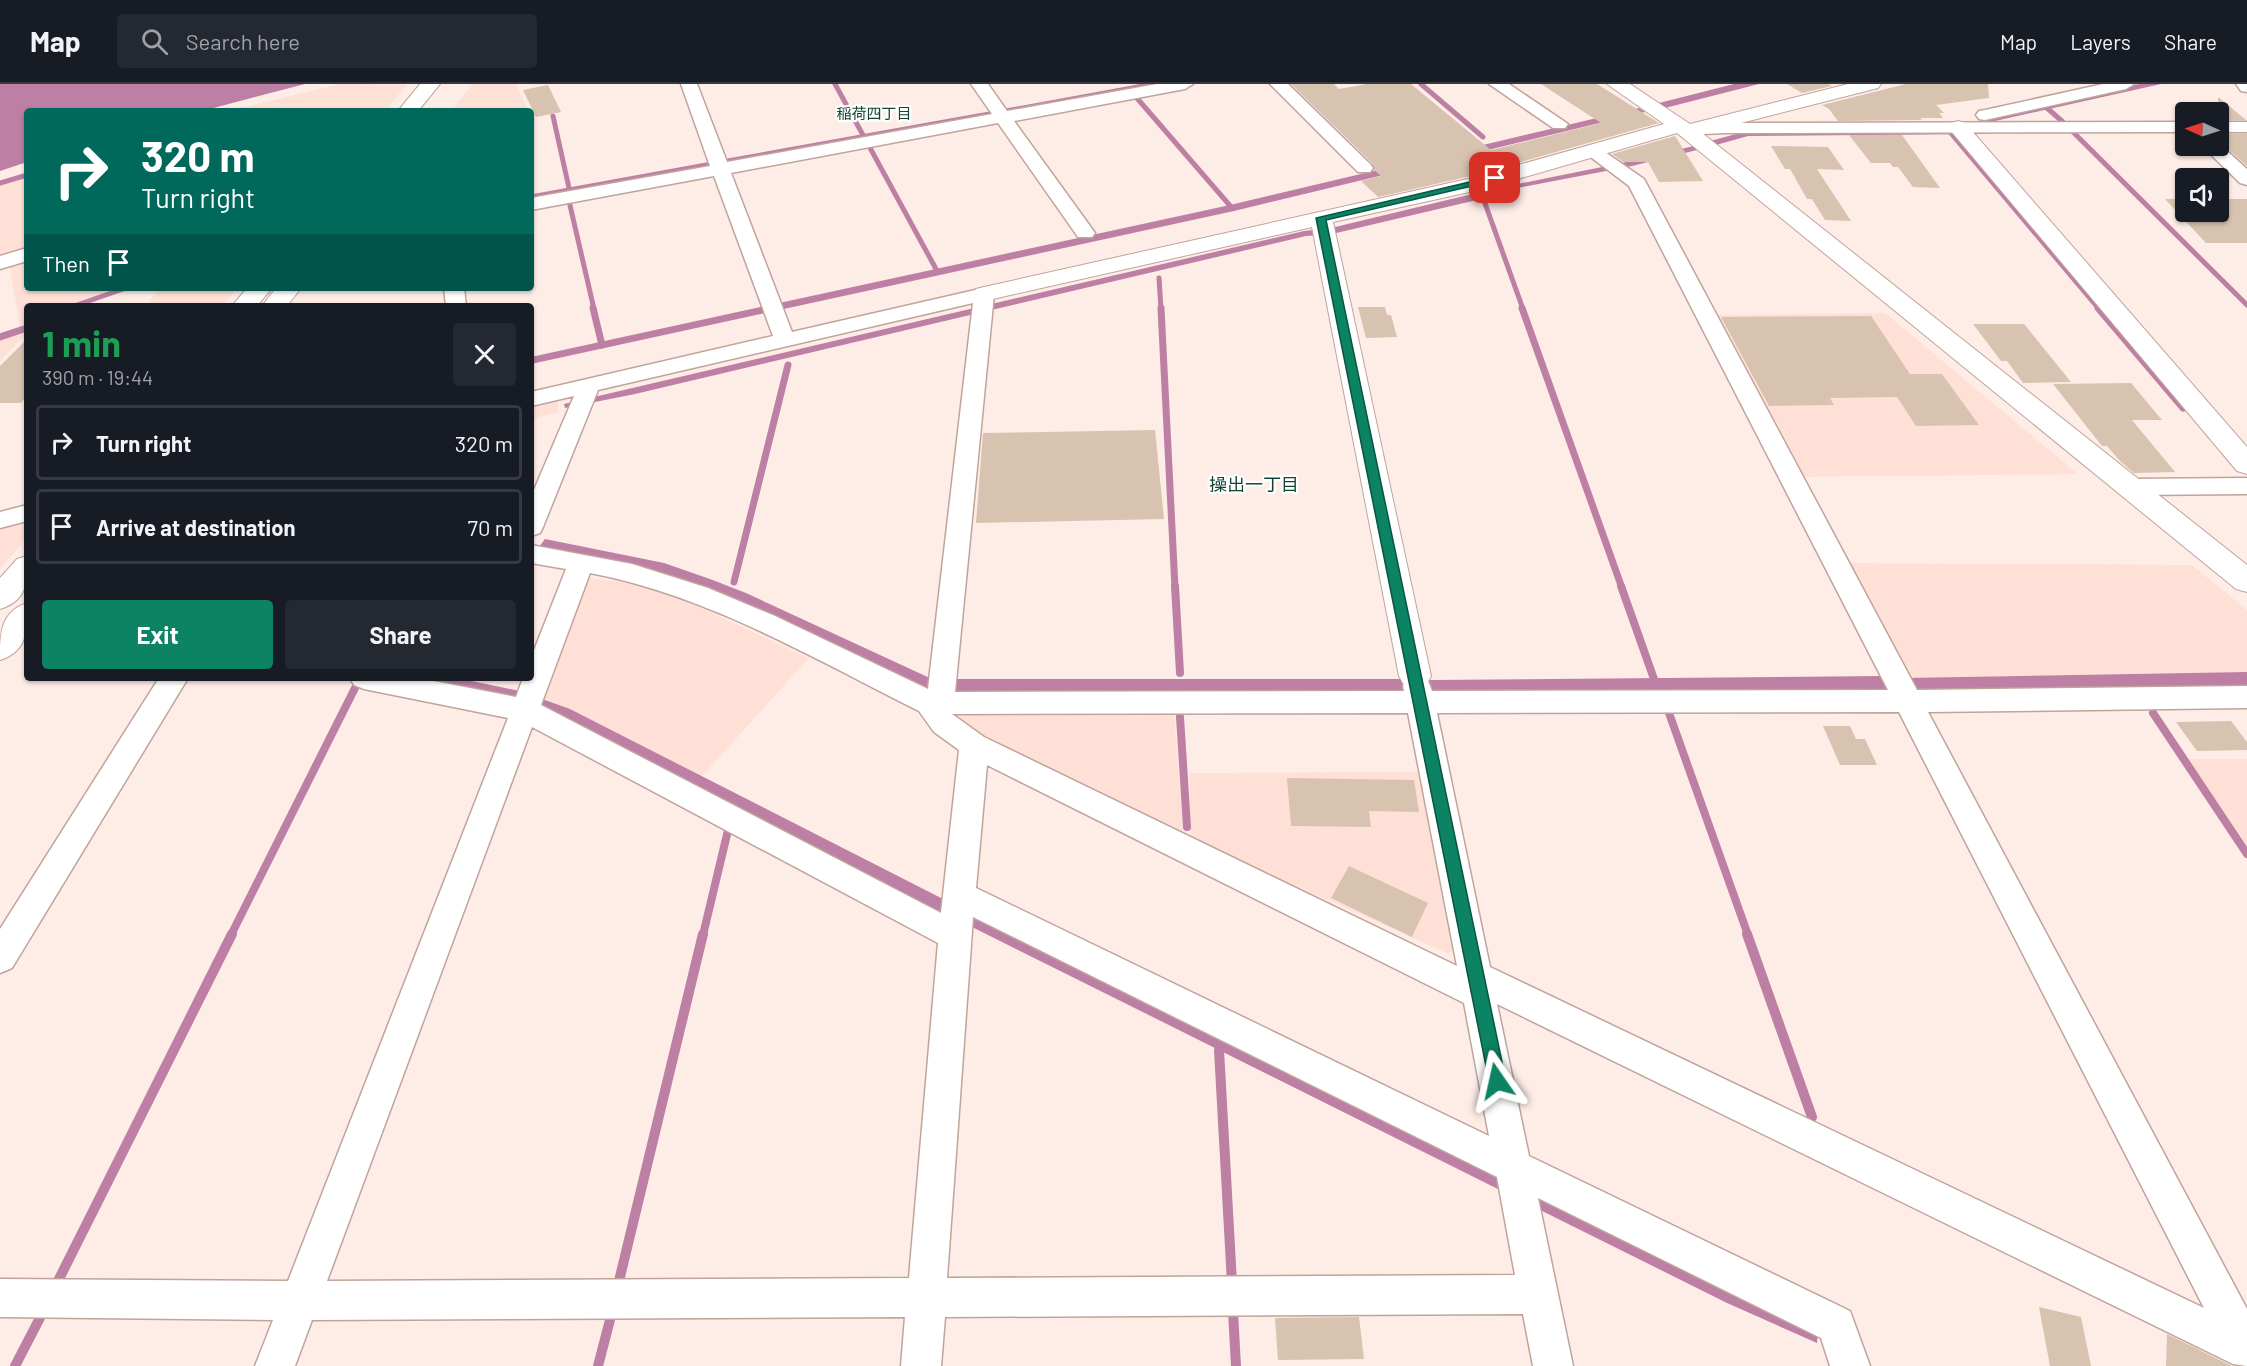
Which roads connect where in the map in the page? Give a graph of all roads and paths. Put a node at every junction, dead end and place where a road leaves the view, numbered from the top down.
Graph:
1 (689, 84) edge
2 (979, 84) edge
3 (1185, 84) edge
4 (1278, 84) edge
5 (1497, 84) edge
6 (1617, 84) edge
7 (1871, 84) edge
8 (2126, 84) edge
9 (438, 88) edge
10 (412, 108) edge
11 (433, 108) edge
12 (1002, 117) junction
13 (1559, 124) dead end
14 (2175, 127) edge
15 (2229, 127) edge
16 (2247, 127) edge
17 (1683, 128) junction
18 (1970, 129) junction
19 (2222, 156) edge
20 (1607, 162) junction
21 (1364, 168) dead end
22 (721, 169) junction
23 (2247, 179) edge
24 (534, 203) edge
25 (1322, 227) junction
26 (1085, 233) dead end
27 (24, 255) edge
28 (0, 263) edge
29 (257, 291) edge
30 (286, 291) edge
31 (247, 303) edge
32 (276, 303) edge
33 (983, 305) junction
34 (785, 340) junction
35 (584, 397) junction
36 (534, 399) edge
37 (2247, 465) edge
38 (2247, 486) edge
39 (2130, 487) junction
40 (24, 514) edge
41 (0, 520) edge
42 (534, 520) edge
43 (534, 554) edge
44 (581, 562) junction
45 (24, 570) edge
46 (2247, 580) edge
47 (0, 598) edge
48 (24, 618) edge
49 (0, 648) edge
50 (172, 681) edge
51 (384, 681) edge
52 (1901, 690) junction
53 (1418, 691) junction
54 (938, 692) junction
55 (2247, 696) edge
56 (528, 702) junction
57 (974, 745) junction
58 (957, 915) junction
59 (0, 958) edge
60 (1478, 985) junction
61 (1515, 1167) junction
62 (1538, 1294) junction
63 (927, 1296) junction
64 (0, 1298) edge
65 (300, 1301) junction
66 (2247, 1350) edge
67 (275, 1366) edge
68 (921, 1366) edge
69 (1553, 1366) edge
70 (1850, 1366) edge

1 - 22 street
2 - 12 street
3 - 12 street
4 - 21 street
5 - 13 street
6 - 17 main road
7 - 17 main road
8 - 18 street
9 - 10 main road
9 - 11 main road
12 - 22 street
12 - 26 street
14 - 18 street
15 - 16 street
17 - 18 street
17 - 20 main road
17 - 39 main road
18 - 37 main road
19 - 23 street
20 - 25 main road
20 - 52 street
22 - 24 street
22 - 34 street
25 - 33 main road
25 - 53 main road
27 - 28 street
29 - 31 main road
30 - 32 main road
33 - 34 street
33 - 54 street
34 - 35 street
35 - 36 street
35 - 42 street
38 - 39 street
39 - 46 main road
40 - 41 street
43 - 44 street
44 - 54 street
44 - 56 street
45 - 47 main road
48 - 49 main road
50 - 59 street
51 - 56 street
52 - 53 street
52 - 55 street
52 - 66 street
53 - 54 street
53 - 60 street
54 - 57 street
56 - 58 street
56 - 65 street
57 - 58 street
57 - 60 street
58 - 61 street
58 - 63 street
60 - 61 street
60 - 66 street
61 - 62 street
61 - 70 street
62 - 63 street
62 - 69 street
63 - 65 street
63 - 68 street
64 - 65 street
65 - 67 street

